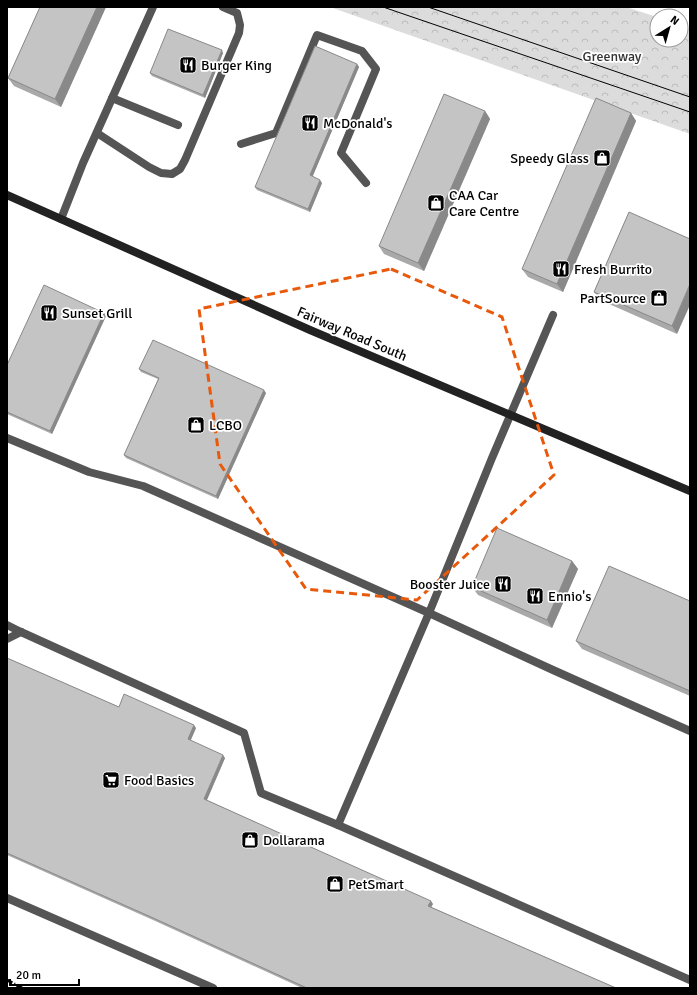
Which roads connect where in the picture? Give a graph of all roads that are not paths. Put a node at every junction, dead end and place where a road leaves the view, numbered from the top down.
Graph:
1 (153, 7) edge
2 (223, 7) edge
3 (112, 98) junction
4 (178, 125) dead end
5 (97, 133) junction
6 (241, 144) dead end
7 (366, 183) dead end
8 (7, 195) edge
9 (61, 219) junction
10 (553, 315) dead end
11 (511, 415) junction
12 (7, 438) edge
13 (690, 491) edge
14 (429, 613) junction
15 (7, 625) edge
16 (21, 632) junction
17 (7, 639) edge
18 (690, 731) edge
19 (338, 825) junction
20 (7, 898) edge
21 (690, 980) edge
22 (213, 988) edge

1 - 3 lane
2 - 5 lane
3 - 4 lane
3 - 5 lane
5 - 9 lane
6 - 7 lane
8 - 9 main road, Fairway Road South
9 - 11 main road, Fairway Road South
10 - 11 lane
11 - 13 main road, Fairway Road South
11 - 14 lane
12 - 14 lane
14 - 18 lane
14 - 19 lane
15 - 16 lane
16 - 17 lane
16 - 19 lane
19 - 21 lane
20 - 22 lane

